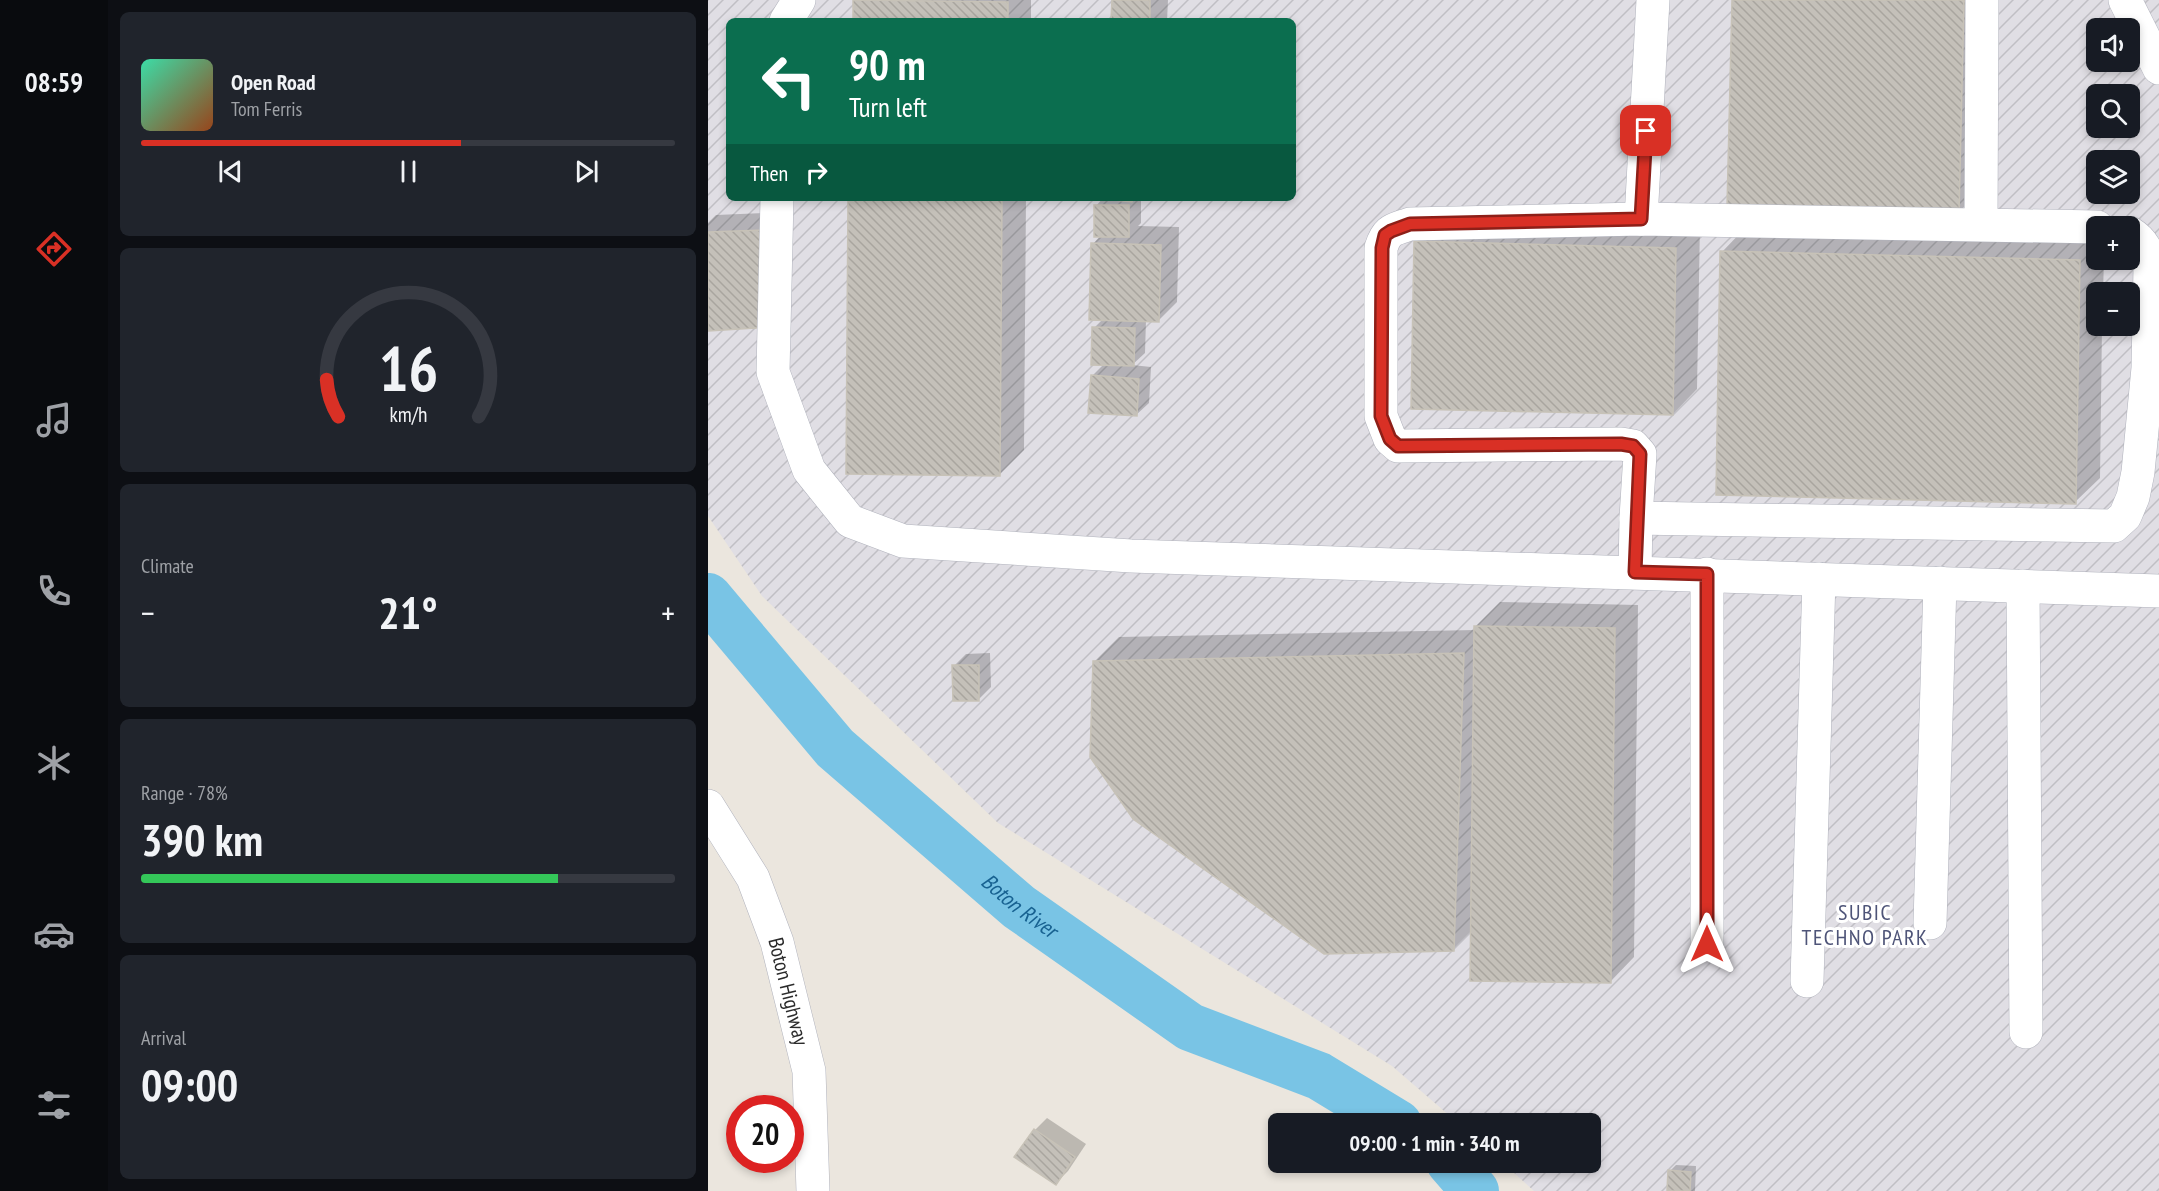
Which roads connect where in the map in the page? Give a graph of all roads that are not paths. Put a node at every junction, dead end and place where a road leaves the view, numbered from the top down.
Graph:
1 (799, 0) edge
2 (1653, 0) edge
3 (1982, 0) edge
4 (2125, 0) edge
5 (788, 18) edge
6 (2159, 68) edge
7 (777, 201) edge
8 (1641, 219) junction
9 (1981, 224) junction
10 (2086, 227) edge
11 (2140, 241) edge
12 (2153, 367) edge
13 (1636, 518) junction
14 (1635, 572) junction
15 (1707, 574) junction
16 (1819, 579) junction
17 (1940, 583) junction
18 (2023, 586) junction
19 (2159, 591) edge
20 (708, 806) edge
21 (1930, 923) dead end
22 (1707, 944) dead end
23 (1807, 981) dead end
24 (2026, 1032) dead end
25 (813, 1191) edge

1 - 5 street
2 - 8 street
3 - 9 street
4 - 6 street
7 - 14 street
8 - 9 street
8 - 13 street
9 - 10 street
11 - 12 street
12 - 13 street
13 - 14 street
14 - 15 street
15 - 16 street
15 - 22 street
16 - 17 street
16 - 23 street
17 - 18 street
17 - 21 street
18 - 19 street
18 - 24 street
20 - 25 street, Boton Highway

